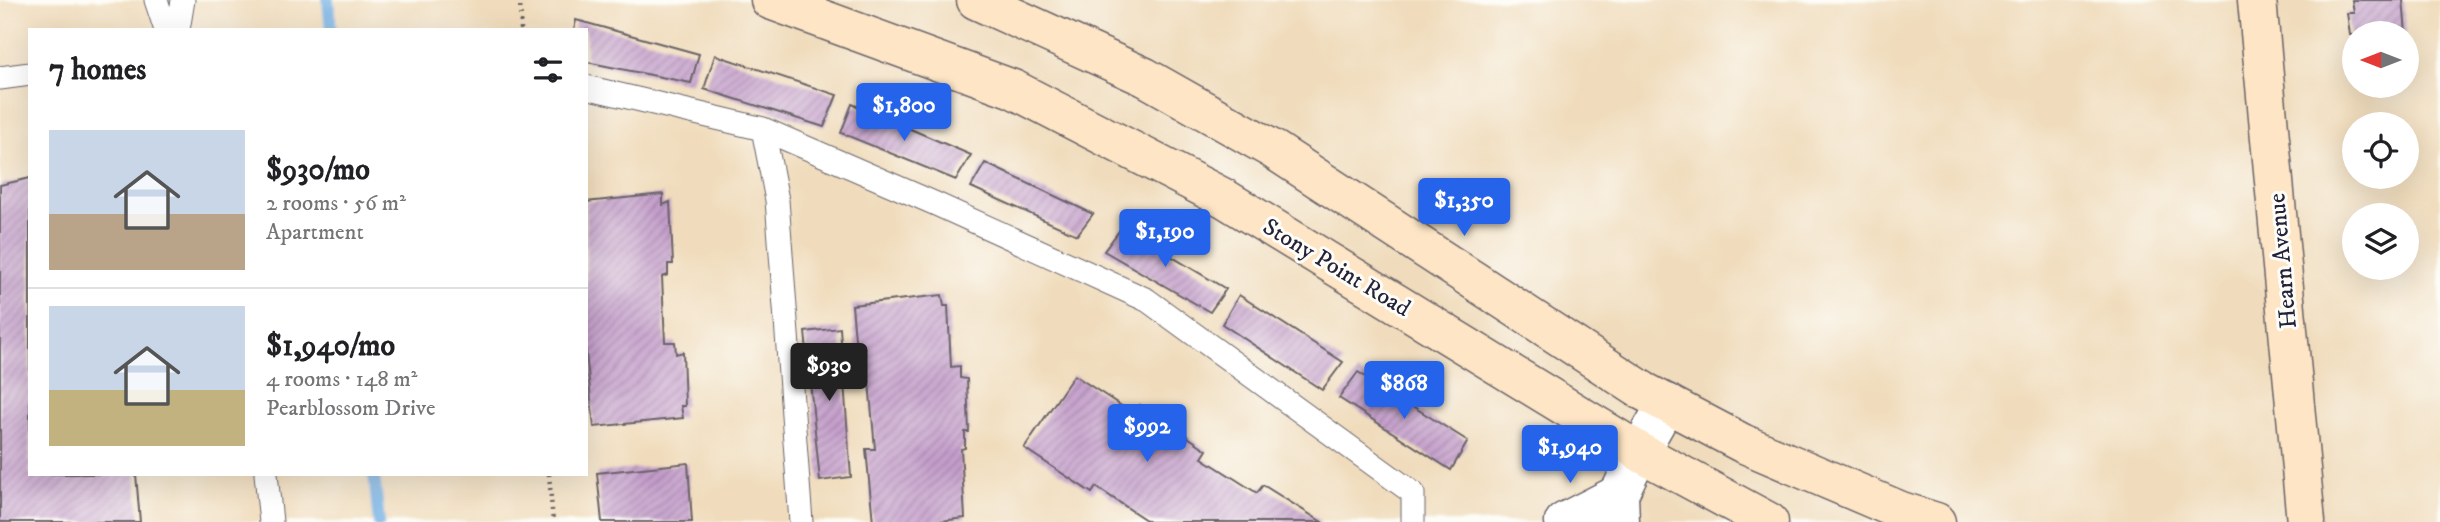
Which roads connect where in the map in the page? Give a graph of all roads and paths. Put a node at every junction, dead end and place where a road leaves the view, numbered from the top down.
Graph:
1 (156, 0) edge
2 (183, 0) edge
3 (520, 0) edge
4 (769, 0) edge
5 (976, 0) edge
6 (2258, 0) edge
7 (165, 28) edge
8 (178, 28) edge
9 (521, 28) edge
10 (28, 74) edge
11 (0, 78) edge
12 (588, 88) edge
13 (763, 129) junction
14 (1667, 403) junction
15 (1639, 452) junction
16 (266, 476) edge
17 (549, 476) edge
18 (1620, 508) edge
19 (271, 522) edge
20 (553, 522) edge
21 (801, 522) edge
22 (1413, 522) edge
23 (1564, 522) edge
24 (1769, 522) edge
25 (1936, 522) edge
26 (2306, 522) edge

1 - 7 lane
2 - 8 lane
3 - 9 path
4 - 15 main road, Stony Point Road
5 - 14 main road
6 - 26 main road, Hearn Avenue
10 - 11 lane
12 - 13 lane
13 - 21 lane
13 - 22 lane
14 - 15 street
14 - 25 main road
15 - 18 street
15 - 24 main road, Stony Point Road
16 - 19 lane
17 - 20 path
18 - 23 street

